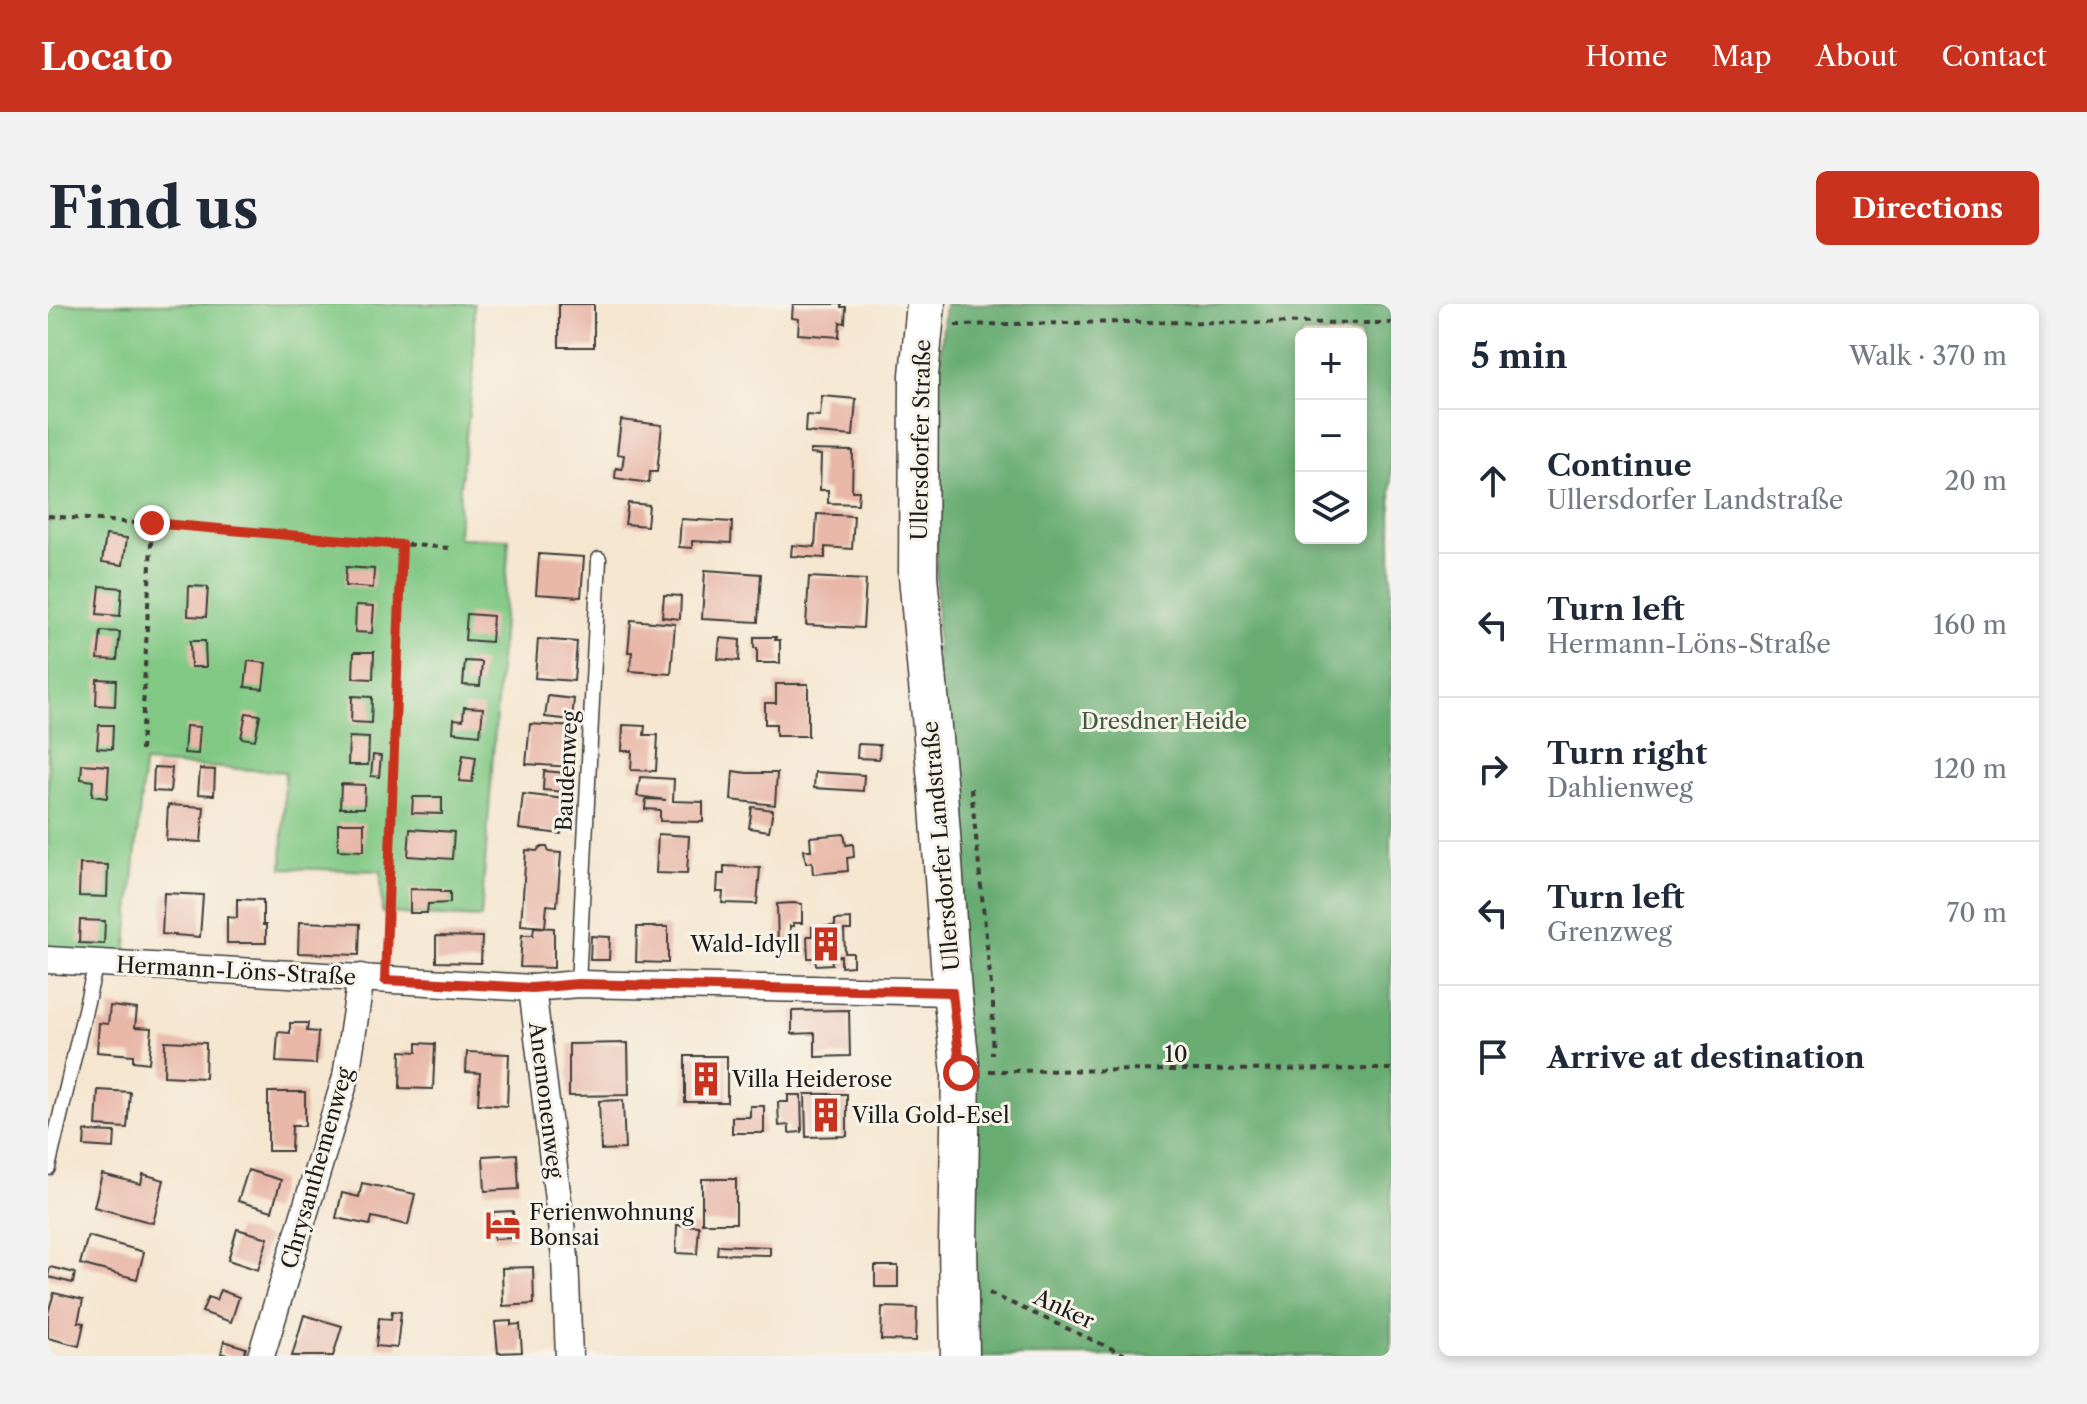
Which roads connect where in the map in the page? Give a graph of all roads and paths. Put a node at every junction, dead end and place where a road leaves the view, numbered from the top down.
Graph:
1 (941, 315) edge
2 (1391, 323) edge
3 (48, 516) edge
4 (152, 523) junction
5 (402, 545) junction
6 (450, 548) dead end
7 (599, 559) dead end
8 (918, 576) joint
9 (141, 751) dead end
10 (48, 960) edge
11 (96, 963) junction
12 (373, 979) junction
13 (578, 984) junction
14 (532, 988) junction
15 (952, 992) junction
16 (1391, 1069) edge
17 (961, 1073) junction
18 (48, 1168) edge
19 (987, 1292) dead end
20 (261, 1356) edge
21 (569, 1356) edge
22 (960, 1356) edge
23 (1128, 1356) edge

1 - 2 path
1 - 8 main road, Ullersdorfer Straße
3 - 4 path
4 - 5 path
4 - 9 path
5 - 6 path
5 - 12 path
7 - 13 lane, Baudenweg
8 - 15 main road, Ullersdorfer Landstraße
10 - 11 street, Hermann-Löns-Straße
11 - 12 street, Hermann-Löns-Straße
11 - 18 lane
12 - 14 street, Hermann-Löns-Straße
12 - 20 street, Chrysanthemenweg
13 - 14 street, Hermann-Löns-Straße
13 - 15 street, Hermann-Löns-Straße
14 - 21 street, Anemonenweg
15 - 17 main road, Ullersdorfer Landstraße
16 - 17 path, 10
17 - 22 main road, Ullersdorfer Landstraße
19 - 23 path, Anker

